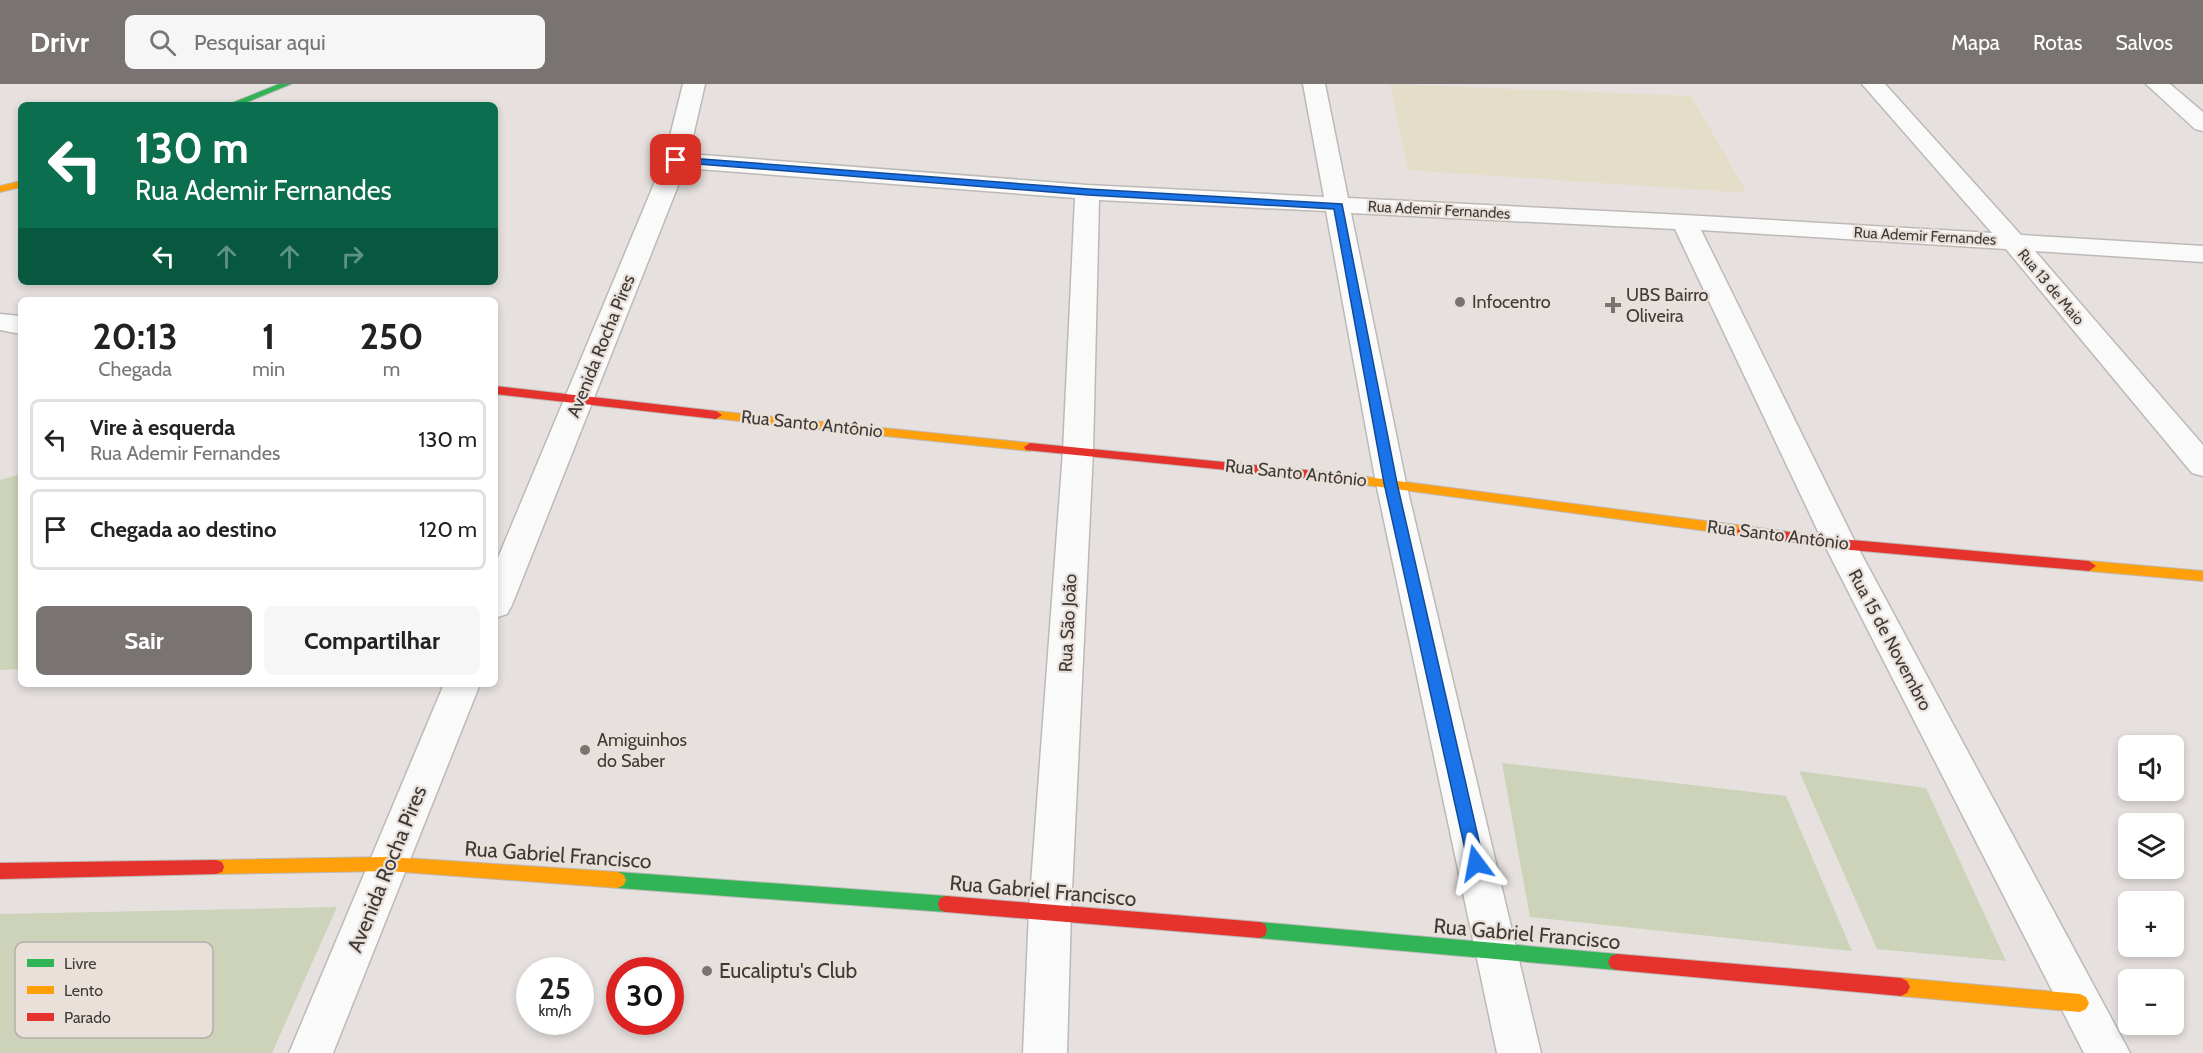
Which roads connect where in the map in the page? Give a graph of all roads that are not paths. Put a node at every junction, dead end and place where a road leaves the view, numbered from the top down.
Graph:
1 (287, 84) edge
2 (694, 84) edge
3 (1314, 84) edge
4 (1873, 84) edge
5 (2157, 84) edge
6 (240, 102) edge
7 (2203, 124) edge
8 (676, 160) junction
9 (18, 185) edge
10 (0, 189) edge
11 (1088, 192) junction
12 (1339, 206) junction
13 (1684, 222) junction
14 (2012, 241) junction
15 (2203, 254) edge
16 (0, 322) edge
17 (18, 325) edge
18 (498, 390) edge
19 (579, 401) junction
20 (1078, 451) junction
21 (2203, 465) edge
22 (1390, 483) junction
23 (1840, 544) junction
24 (2203, 576) edge
25 (498, 598) edge
26 (461, 687) edge
27 (388, 864) junction
28 (0, 871) edge
29 (1050, 911) junction
30 (1496, 952) junction
31 (2080, 1003) junction
32 (310, 1053) edge
33 (1045, 1053) edge
34 (1519, 1053) edge
35 (2108, 1053) edge

1 - 6 main road
2 - 8 street, Avenida Rocha Pires
3 - 12 street
4 - 14 street, Rua 13 de Maio
5 - 7 street
8 - 11 street, Rua Ademir Fernandes
8 - 19 street, Avenida Rocha Pires
9 - 10 main road
11 - 12 street, Rua Ademir Fernandes
11 - 20 street, Rua São João
12 - 13 street, Rua Ademir Fernandes
12 - 22 street
13 - 14 street, Rua Ademir Fernandes
13 - 23 street, Rua 15 de Novembro
14 - 15 street, Rua Ademir Fernandes
14 - 21 street, Rua 13 de Maio
16 - 17 street
18 - 19 main road, Rua Santo Antônio
19 - 20 main road, Rua Santo Antônio
19 - 25 street, Avenida Rocha Pires
20 - 22 main road, Rua Santo Antônio
20 - 29 street, Rua São João
22 - 23 main road, Rua Santo Antônio
22 - 30 street
23 - 24 main road, Rua Santo Antônio
23 - 31 street, Rua 15 de Novembro
26 - 27 street, Avenida Rocha Pires
27 - 28 main road, Rua Gabriel Francisco
27 - 29 main road, Rua Gabriel Francisco
27 - 32 street, Avenida Rocha Pires
29 - 30 main road, Rua Gabriel Francisco
29 - 33 street, Rua São João
30 - 31 main road, Rua Gabriel Francisco
30 - 34 street
31 - 35 street, Rua 15 de Novembro

